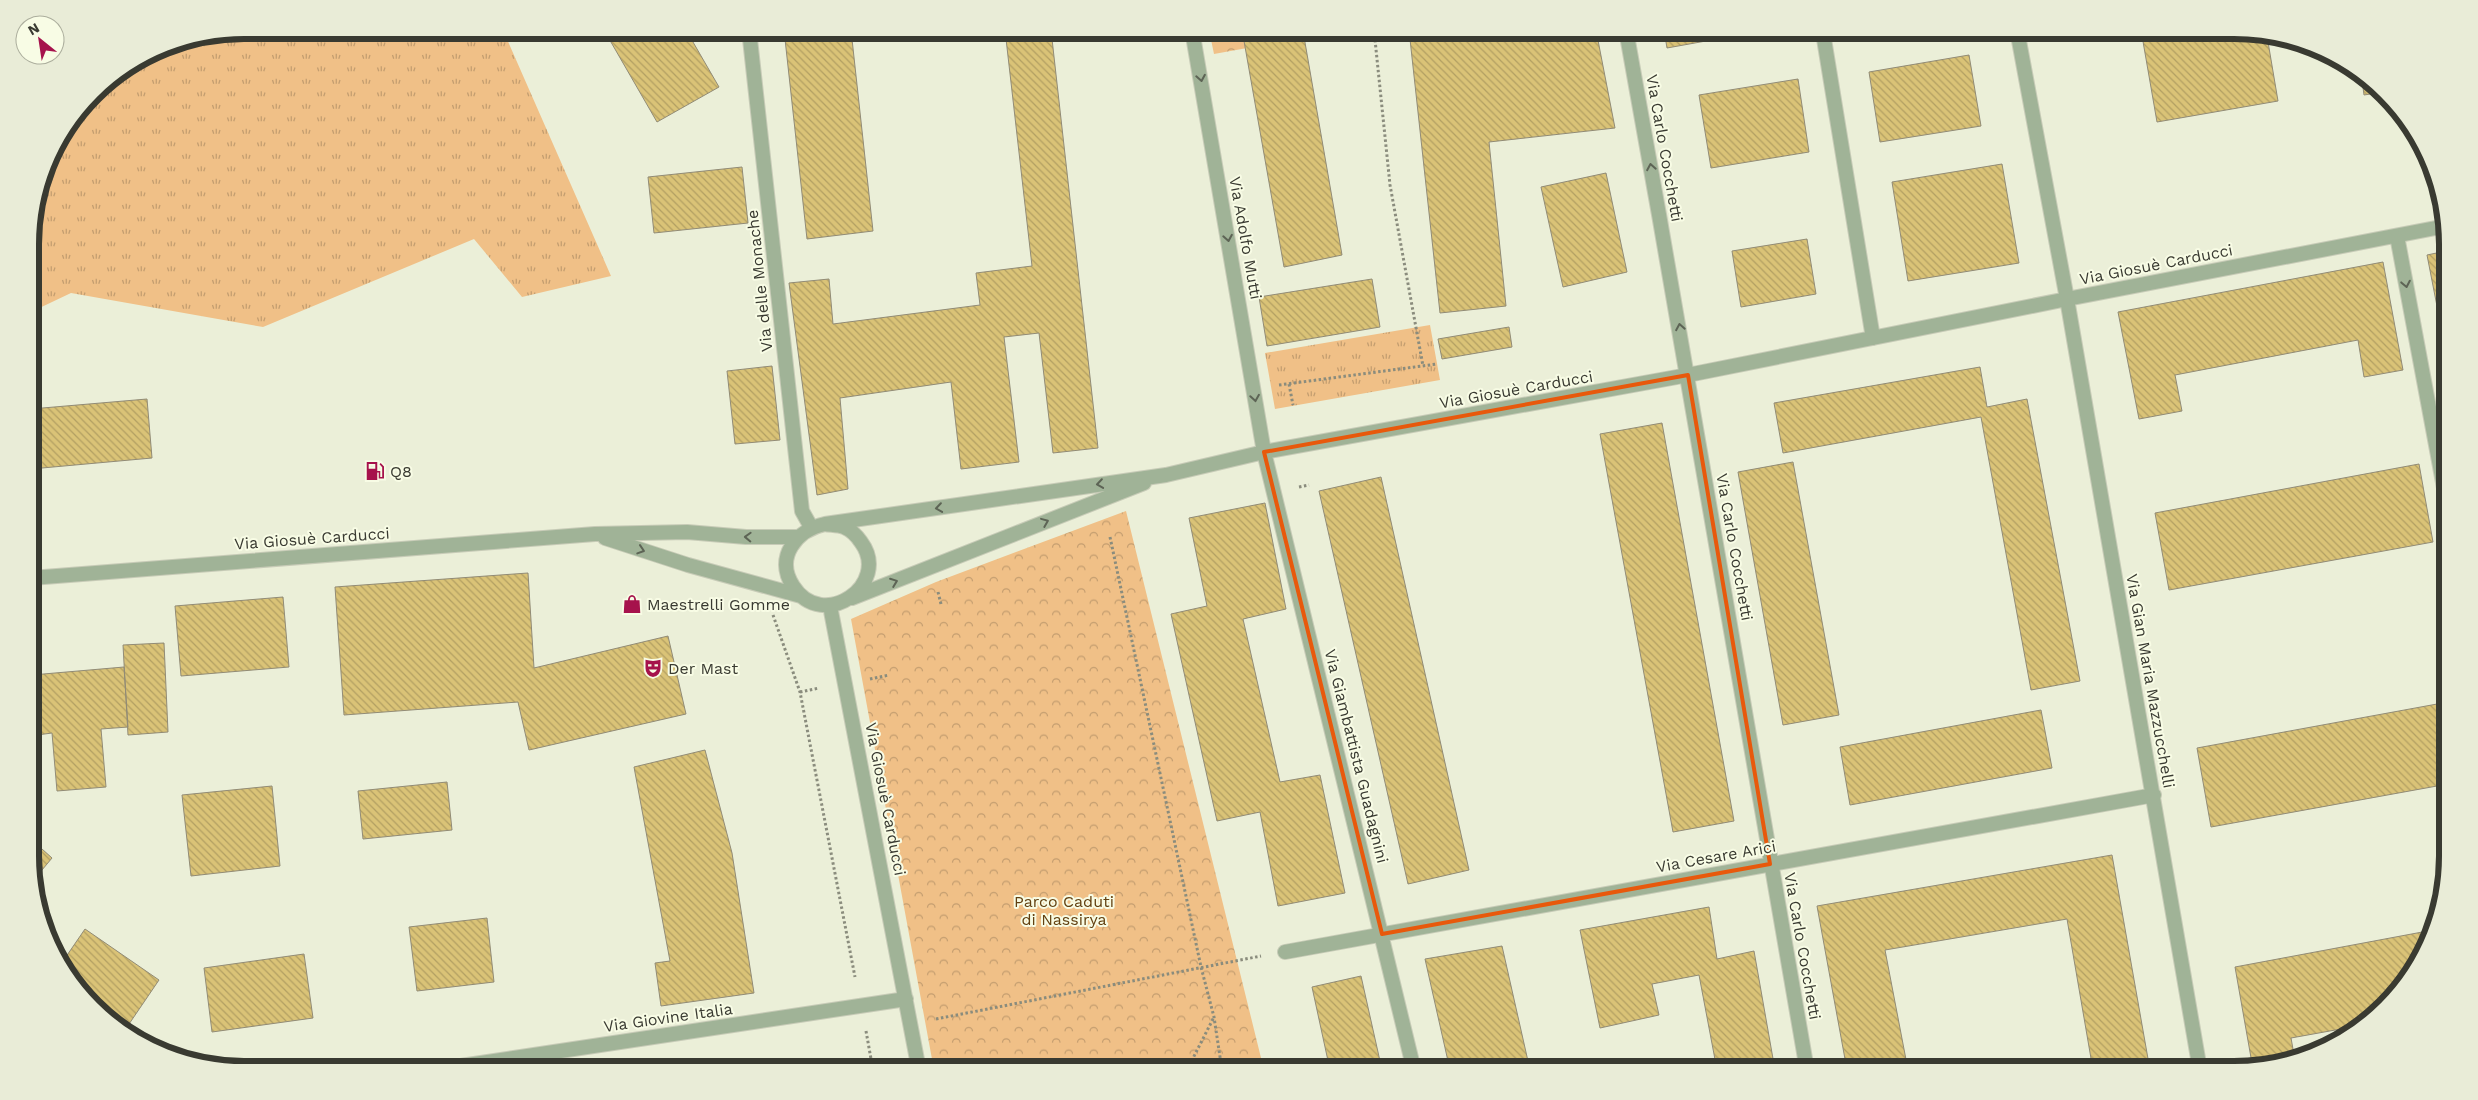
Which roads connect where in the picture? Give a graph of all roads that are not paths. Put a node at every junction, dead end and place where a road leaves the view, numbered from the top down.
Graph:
1 (750, 39) edge
2 (1194, 39) edge
3 (1628, 39) edge
4 (1824, 39) edge
5 (2020, 39) edge
6 (2439, 227) edge
7 (2397, 236) junction
8 (2067, 299) junction
9 (1873, 338) junction
10 (1688, 375) junction
11 (1264, 452) junction
12 (2439, 461) edge
13 (1166, 475) junction
14 (825, 524) junction
15 (811, 527) junction
16 (595, 534) junction
17 (797, 537) junction
18 (39, 577) edge
19 (801, 596) junction
20 (848, 600) junction
21 (830, 606) junction
22 (2154, 796) junction
23 (1770, 864) junction
24 (1382, 934) junction
25 (1285, 952) road end
26 (906, 999) junction
27 (494, 1061) edge
28 (917, 1061) edge
29 (1412, 1061) edge
30 (1805, 1061) edge
31 (2198, 1061) edge

1 - 15 street, Via delle Monache
2 -> 11 street, Via Adolfo Mutti
10 -> 3 street, Via Carlo Cocchetti
4 - 9 street
5 - 8 street, Via Gian Maria Mazzucchelli
6 - 7 street, Via Giosuè Carducci
7 - 8 street, Via Giosuè Carducci
7 -> 12 street
8 - 9 street, Via Giosuè Carducci
8 - 22 street, Via Gian Maria Mazzucchelli
9 - 10 street, Via Giosuè Carducci
10 - 11 street, Via Giosuè Carducci
10 - 23 street, Via Carlo Cocchetti
11 - 13 street, Via Giosuè Carducci
11 - 24 street, Via Giambattista Guadagnini
13 -> 14 street, Via Giosuè Carducci
20 -> 13 street, Via Giosuè Carducci
14 - 15 street, Via Giosuè Carducci
14 - 20 street, Via Giosuè Carducci
15 - 17 street, Via Giosuè Carducci
17 -> 16 street, Via Giosuè Carducci
16 - 18 street, Via Giosuè Carducci
16 -> 19 street, Via Giosuè Carducci
17 - 19 street
19 - 21 street, Via Giosuè Carducci
20 - 21 street, Via Giosuè Carducci
21 - 26 street, Via Giosuè Carducci
22 - 23 street, Via Cesare Arici
22 - 31 street, Via Gian Maria Mazzucchelli
23 - 24 street, Via Cesare Arici
23 - 30 street, Via Carlo Cocchetti
24 - 25 street, Via Cesare Arici
24 - 29 street, Via Giambattista Guadagnini
26 - 27 street, Via Giovine Italia
26 - 28 street, Via Giosuè Carducci

